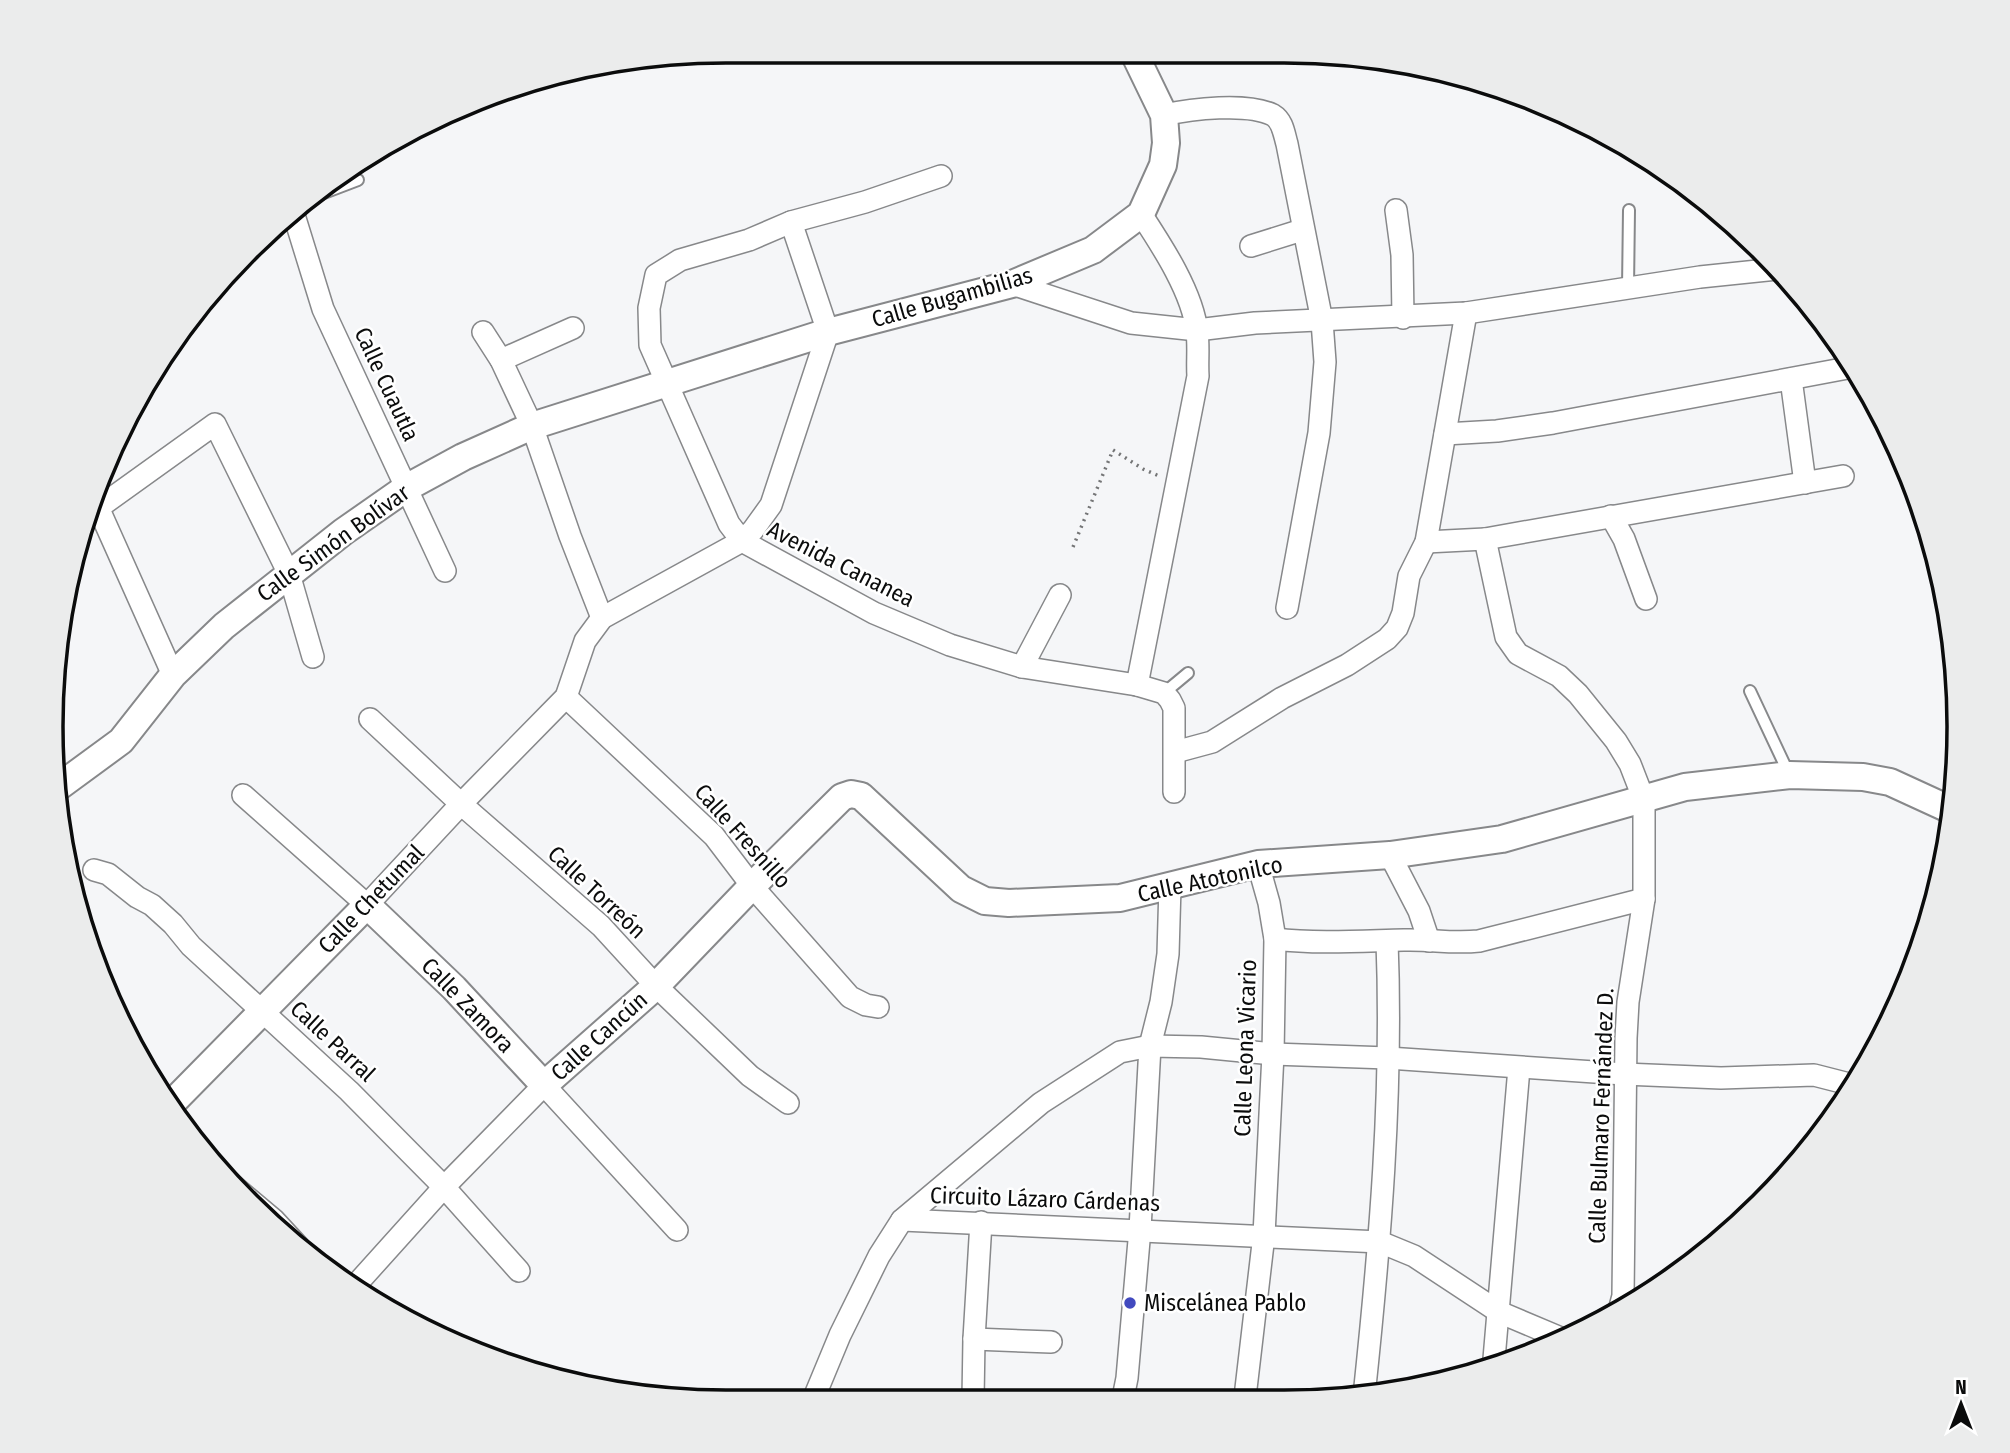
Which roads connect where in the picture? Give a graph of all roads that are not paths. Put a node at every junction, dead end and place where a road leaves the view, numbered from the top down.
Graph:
1 (1139, 63) edge
2 (1164, 115) junction
3 (940, 176) dead end
4 (358, 180) dead end
5 (343, 186) edge
6 (1396, 210) dead end
7 (1629, 210) dead end
8 (1141, 214) junction
9 (296, 222) edge
10 (791, 222) junction
11 (1302, 230) junction
12 (1251, 246) dead end
13 (1761, 266) edge
14 (1012, 284) junction
15 (1628, 288) junction
16 (1466, 313) junction
17 (1403, 318) junction
18 (1322, 321) junction
19 (573, 328) dead end
20 (1197, 330) junction
21 (483, 332) dead end
22 (828, 332) junction
23 (500, 360) junction
24 (1842, 369) edge
25 (1791, 379) junction
26 (666, 383) junction
27 (532, 426) junction
28 (1445, 434) junction
29 (1843, 476) dead end
30 (1805, 483) junction
31 (406, 488) junction
32 (102, 503) edge
33 (99, 509) edge
34 (1611, 516) junction
35 (1485, 539) junction
36 (742, 541) junction
37 (1426, 542) junction
38 (445, 571) dead end
39 (289, 573) junction
40 (1060, 595) dead end
41 (1646, 599) dead end
42 (1287, 608) dead end
43 (602, 618) junction
44 (313, 657) dead end
45 (1022, 667) junction
46 (1188, 673) dead end
47 (173, 676) junction
48 (1137, 685) junction
49 (1750, 691) dead end
50 (1164, 693) junction
51 (566, 697) junction
52 (370, 719) dead end
53 (1175, 752) junction
54 (1790, 775) junction
55 (65, 779) edge
56 (1174, 792) dead end
57 (851, 794) joint
58 (243, 795) dead end
59 (1644, 800) junction
60 (461, 804) junction
61 (1942, 806) edge
62 (1390, 855) junction
63 (1258, 864) junction
64 (94, 870) dead end
65 (752, 886) junction
66 (1170, 886) junction
67 (1644, 899) junction
68 (367, 905) junction
69 (1275, 939) junction
70 (1387, 941) junction
71 (1429, 941) junction
72 (656, 986) junction
73 (878, 1007) dead end
74 (261, 1010) junction
75 (1150, 1046) junction
76 (1273, 1054) junction
77 (1388, 1058) junction
78 (1519, 1068) junction
79 (1624, 1074) junction
80 (1843, 1082) edge
81 (544, 1085) junction
82 (177, 1098) edge
83 (788, 1103) dead end
84 (443, 1187) junction
85 (902, 1220) junction
86 (981, 1222) junction
87 (1140, 1229) junction
88 (677, 1230) dead end
89 (1264, 1235) junction
90 (1380, 1242) junction
91 (519, 1271) dead end
92 (361, 1280) edge
93 (1623, 1296) edge
94 (1499, 1312) junction
95 (1550, 1333) edge
96 (974, 1339) junction
97 (1051, 1342) dead end
98 (1494, 1356) edge
99 (1365, 1385) edge
100 (817, 1390) edge
101 (974, 1390) edge
102 (1125, 1390) edge
103 (1246, 1390) edge

1 - 2 street, Calle Bugambilias
2 - 8 street, Calle Bugambilias
2 - 11 street
3 - 10 street
4 - 5 lane
6 - 17 street
7 - 15 lane
8 - 14 street, Calle Bugambilias
8 - 20 street
9 - 31 street, Calle Cuautla
10 - 22 street
10 - 26 street, Avenida Cananea
11 - 12 street
11 - 18 street
13 - 15 street
14 - 20 street
14 - 22 street, Calle Bugambilias
15 - 16 street
16 - 17 street
16 - 28 street
17 - 18 street
18 - 20 street
18 - 42 street
19 - 23 street
20 - 48 street
21 - 23 street
22 - 26 street, Calle Bugambilias
22 - 36 street
23 - 27 street
24 - 25 street
25 - 28 street
25 - 30 street
26 - 27 street, Calle Simón Bolívar
26 - 36 street, Avenida Cananea
27 - 31 street, Calle Simón Bolívar
27 - 43 street
28 - 37 street
29 - 30 street
30 - 34 street
31 - 38 street, Calle Cuautla
31 - 39 street, Calle Simón Bolívar
32 - 39 street
33 - 47 street
34 - 35 street
34 - 41 street
35 - 37 street
35 - 59 street
36 - 43 street
36 - 45 street, Avenida Cananea
37 - 53 street
39 - 44 street
39 - 47 street, Calle Simón Bolívar
40 - 45 street
43 - 51 street
45 - 48 street, Avenida Cananea
46 - 50 lane
47 - 55 street, Calle Simón Bolívar
48 - 50 street, Avenida Cananea
49 - 54 lane
50 - 53 street
51 - 60 street, Calle Chetumal
51 - 65 street, Calle Fresnillo
52 - 60 street, Calle Torreón
53 - 56 street
54 - 59 street, Calle Atotonilco
54 - 61 street, Calle Atotonilco
57 - 65 street, Calle Cancún
57 - 66 street, Calle Atotonilco
58 - 68 street, Calle Zamora
59 - 62 street, Calle Atotonilco
59 - 67 street, Calle Bulmaro Fernández D.
60 - 68 street, Calle Chetumal
60 - 72 street, Calle Torreón
62 - 63 street, Calle Atotonilco
62 - 71 street
63 - 66 street, Calle Atotonilco
63 - 69 street, Calle Leona Vicario
64 - 74 street, Calle Parral
65 - 72 street, Calle Cancún
65 - 73 street, Calle Fresnillo
66 - 75 street
67 - 71 street
67 - 79 street, Calle Bulmaro Fernández D.
68 - 74 street, Calle Chetumal
68 - 81 street, Calle Zamora
69 - 70 street
69 - 76 street, Calle Leona Vicario
70 - 71 street
70 - 77 street
72 - 81 street, Calle Cancún
72 - 83 street, Calle Torreón
74 - 82 street, Calle Chetumal
74 - 84 street, Calle Parral
75 - 76 street, Circuito Lázaro Cárdenas
75 - 85 street, Circuito Lázaro Cárdenas
75 - 87 street
76 - 77 street, Circuito Lázaro Cárdenas
76 - 89 street, Calle Leona Vicario
77 - 78 street, Circuito Lázaro Cárdenas
77 - 90 street
78 - 79 street, Circuito Lázaro Cárdenas
78 - 94 street
79 - 80 street, Circuito Lázaro Cárdenas
79 - 93 street, Calle Bulmaro Fernández D.
81 - 84 street, Calle Cancún
81 - 88 street, Calle Zamora
84 - 91 street, Calle Parral
84 - 92 street, Calle Cancún
85 - 86 street, Circuito Lázaro Cárdenas
85 - 100 street
86 - 87 street, Circuito Lázaro Cárdenas
86 - 96 street
87 - 89 street, Circuito Lázaro Cárdenas
87 - 102 street
89 - 90 street, Circuito Lázaro Cárdenas
89 - 103 street, Calle Leona Vicario
90 - 94 street, Circuito Lázaro Cárdenas
90 - 99 street
94 - 95 street, Circuito Lázaro Cárdenas
94 - 98 street
96 - 97 street
96 - 101 street

